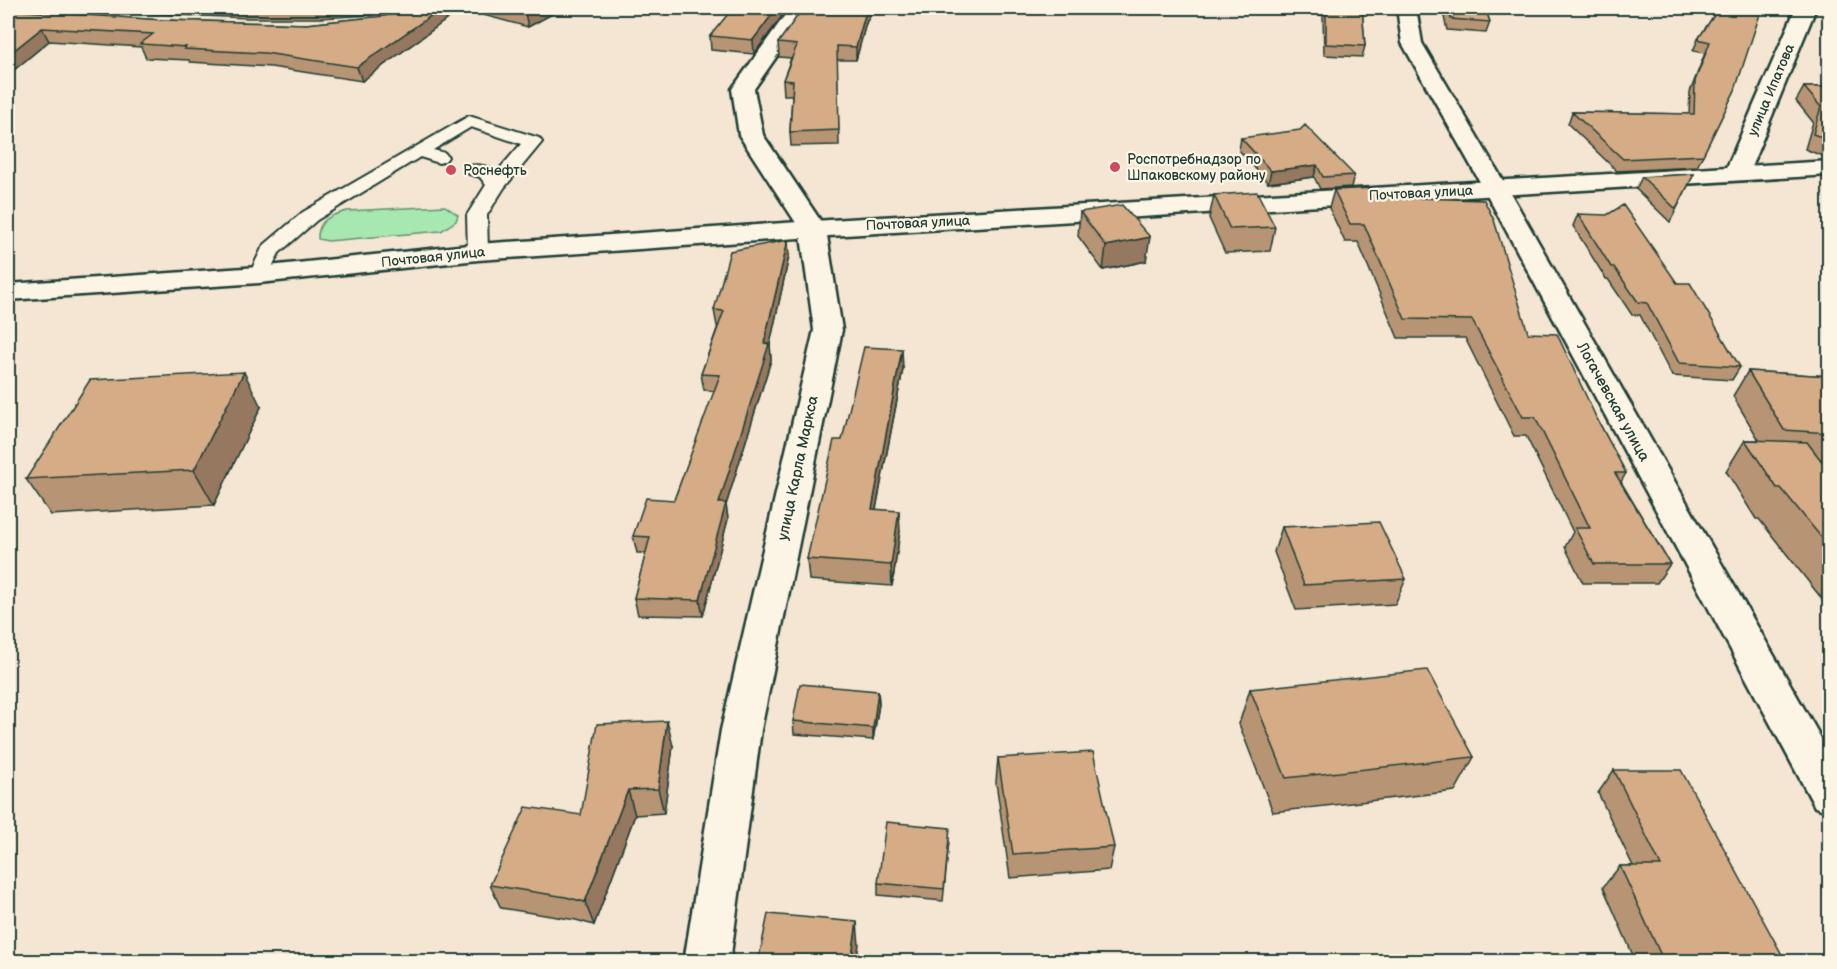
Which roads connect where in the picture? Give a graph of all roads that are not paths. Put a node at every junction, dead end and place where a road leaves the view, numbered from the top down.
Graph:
1 (800, 8) edge
2 (1406, 8) edge
3 (1806, 8) edge
4 (417, 152) junction
5 (439, 157) dead end
6 (1830, 168) edge
7 (476, 170) dead end
8 (1737, 172) junction
9 (496, 185) junction
10 (1496, 189) junction
11 (813, 229) junction
12 (478, 252) junction
13 (259, 275) junction
14 (8, 292) edge
15 (1830, 794) edge
16 (707, 962) edge

1 - 11 street, улица Карла Маркса
2 - 10 street, Логачевская улица
3 - 8 street, улица Ипатова
4 - 5 lane
4 - 9 lane
4 - 13 lane
6 - 8 street, Почтовая улица
7 - 9 lane
8 - 10 street, Почтовая улица
9 - 12 lane
10 - 11 street, Почтовая улица
10 - 15 street, Логачевская улица
11 - 12 street, Почтовая улица
11 - 16 street, улица Карла Маркса
12 - 13 street, Почтовая улица
13 - 14 street, Почтовая улица

